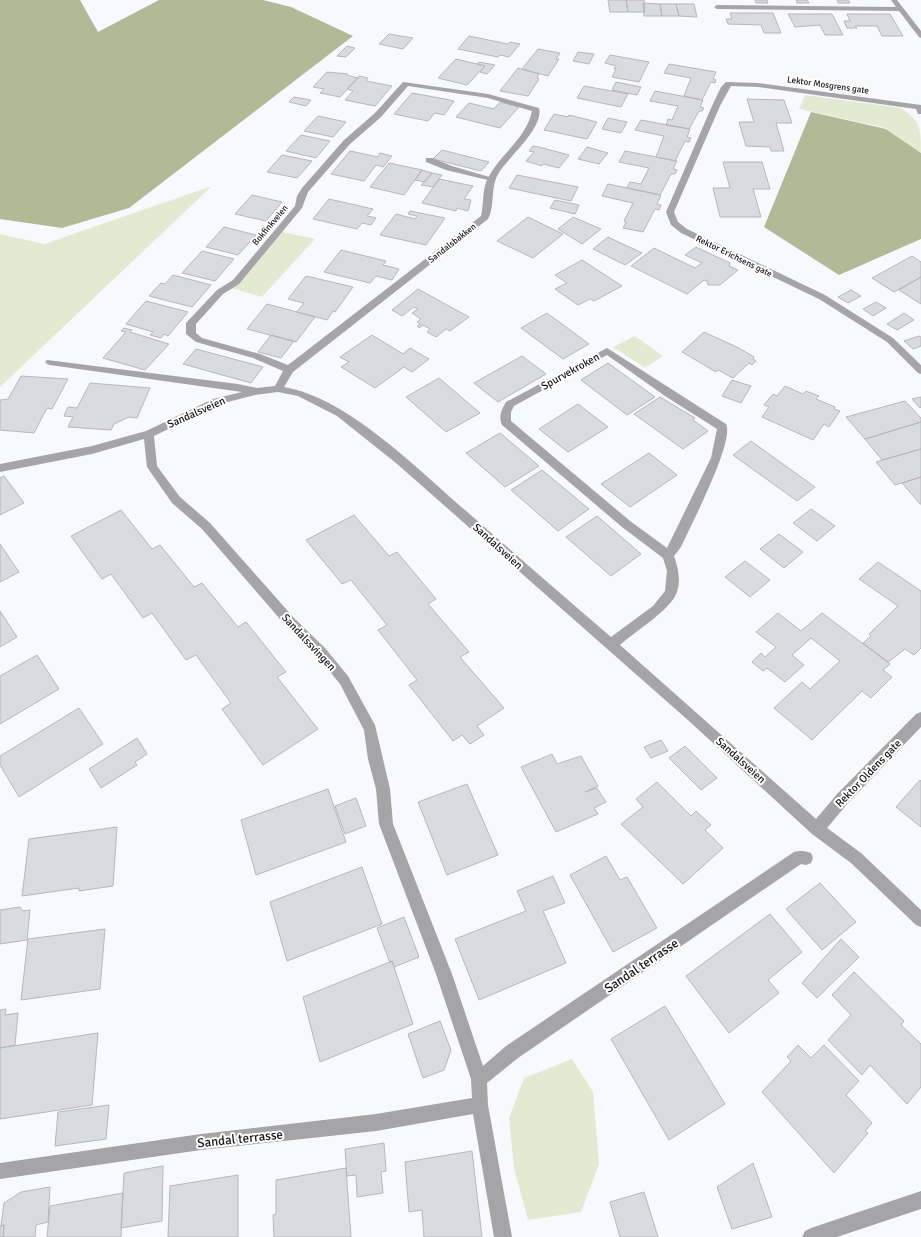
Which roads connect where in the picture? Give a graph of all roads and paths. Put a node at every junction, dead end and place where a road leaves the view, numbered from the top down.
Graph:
1 (894, 0) edge
2 (717, 7) dead end
3 (899, 9) junction
4 (921, 36) edge
5 (729, 84) joint
6 (476, 93) joint
7 (921, 112) edge
8 (429, 160) dead end
9 (492, 179) junction
10 (50, 362) dead end
11 (290, 370) junction
12 (921, 371) edge
13 (278, 389) junction
14 (255, 392) junction
15 (149, 434) junction
16 (0, 468) edge
17 (668, 555) junction
18 (611, 645) junction
19 (921, 718) edge
20 (817, 828) junction
21 (806, 858) dead end
22 (921, 920) edge
23 (479, 1079) junction
24 (480, 1105) junction
25 (0, 1171) edge
26 (921, 1200) edge
27 (503, 1237) edge
28 (811, 1237) edge

1 - 3 street
2 - 3 street
3 - 4 street
5 - 7 street, Lektor Mosgrens gate
5 - 12 street, Rektor Erichsens gate
6 - 9 street, Sandalsbakken
6 - 11 street, Bokfinkveien
8 - 9 street
9 - 11 street, Sandalsbakken
10 - 14 street
11 - 13 street, Sandalsbakken
13 - 14 street, Sandalsveien
13 - 18 street, Sandalsveien
14 - 15 street, Sandalsveien
15 - 16 street, Sandalsveien
15 - 23 street, Sandalssvingen
17 - 17 street, Spurvekroken
17 - 18 street
18 - 20 street, Sandalsveien
19 - 20 street, Rektor Oldens gate
20 - 22 street, Sandalsveien
21 - 23 street, Sandal terrasse
23 - 24 street
24 - 25 street, Sandal terrasse
24 - 27 street
26 - 28 street

